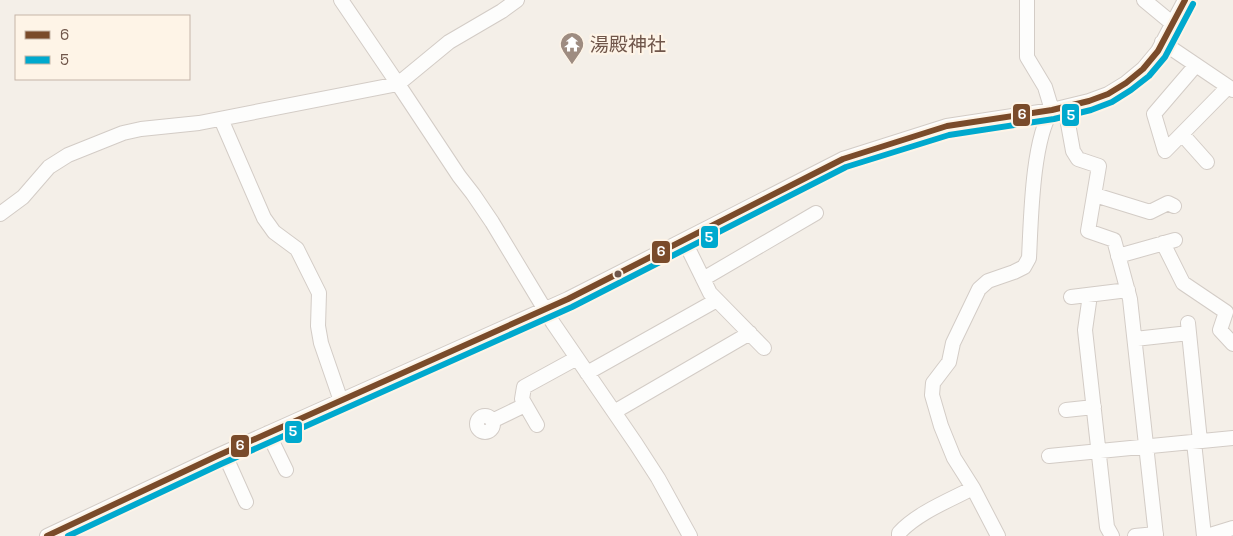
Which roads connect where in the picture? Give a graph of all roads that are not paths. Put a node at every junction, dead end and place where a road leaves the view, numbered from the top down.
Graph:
1 (341, 0) edge
2 (517, 0) edge
3 (1027, 0) edge
4 (1144, 0) edge
5 (1186, 0) edge
6 (1173, 24) junction
7 (1162, 42) junction
8 (1196, 65) junction
9 (398, 84) junction
10 (1231, 88) edge
11 (1059, 108) junction
12 (221, 119) junction
13 (1182, 134) junction
14 (1207, 162) dead end
15 (1095, 195) junction
16 (1174, 206) dead end
17 (816, 213) dead end
18 (0, 214) edge
19 (684, 240) junction
20 (1118, 256) junction
21 (703, 279) junction
22 (1128, 290) junction
23 (1090, 295) junction
24 (1071, 297) dead end
25 (717, 300) junction
26 (544, 310) junction
27 (750, 334) junction
28 (1135, 339) junction
29 (1233, 344) edge
30 (764, 348) dead end
31 (577, 358) junction
32 (588, 373) junction
33 (341, 400) junction
34 (525, 405) junction
35 (1094, 407) junction
36 (1066, 410) dead end
37 (614, 412) junction
38 (492, 421) dead end
39 (537, 425) dead end
40 (268, 433) junction
41 (1233, 438) edge
42 (1197, 442) junction
43 (1147, 447) junction
44 (1099, 451) junction
45 (217, 456) junction
46 (1049, 456) dead end
47 (286, 470) dead end
48 (973, 488) junction
49 (246, 502) dead end
50 (1233, 528) edge
51 (1156, 535) edge
52 (47, 536) edge
53 (690, 536) edge
54 (899, 536) edge
55 (998, 536) edge
56 (1112, 536) edge
57 (1135, 536) edge
58 (1205, 536) edge

1 - 9 street
2 - 9 street
3 - 11 street
4 - 6 street
5 - 6 street
6 - 7 street
7 - 8 street
7 - 11 street
8 - 10 street
8 - 13 street
9 - 12 street
9 - 26 street
10 - 13 street
11 - 15 street
11 - 19 street
11 - 48 street
12 - 18 street
12 - 33 street
13 - 14 street
15 - 16 street
15 - 20 street
17 - 21 street
19 - 21 street
19 - 26 street
20 - 22 street
20 - 29 street
21 - 25 street
22 - 23 street
22 - 28 street
23 - 24 street
23 - 35 street
25 - 27 street
25 - 32 street
26 - 31 street
26 - 33 street
27 - 30 street
27 - 37 street
28 - 42 street
28 - 43 street
31 - 32 street
31 - 34 street
32 - 37 street
33 - 40 street
34 - 38 street
34 - 39 street
35 - 36 street
35 - 44 street
37 - 53 street
40 - 45 street
40 - 47 street
41 - 42 street
42 - 43 street
42 - 58 street
43 - 44 street
43 - 51 street
44 - 46 street
44 - 56 street
45 - 49 street
45 - 52 street
48 - 54 street
48 - 55 street
50 - 58 street
51 - 57 street

